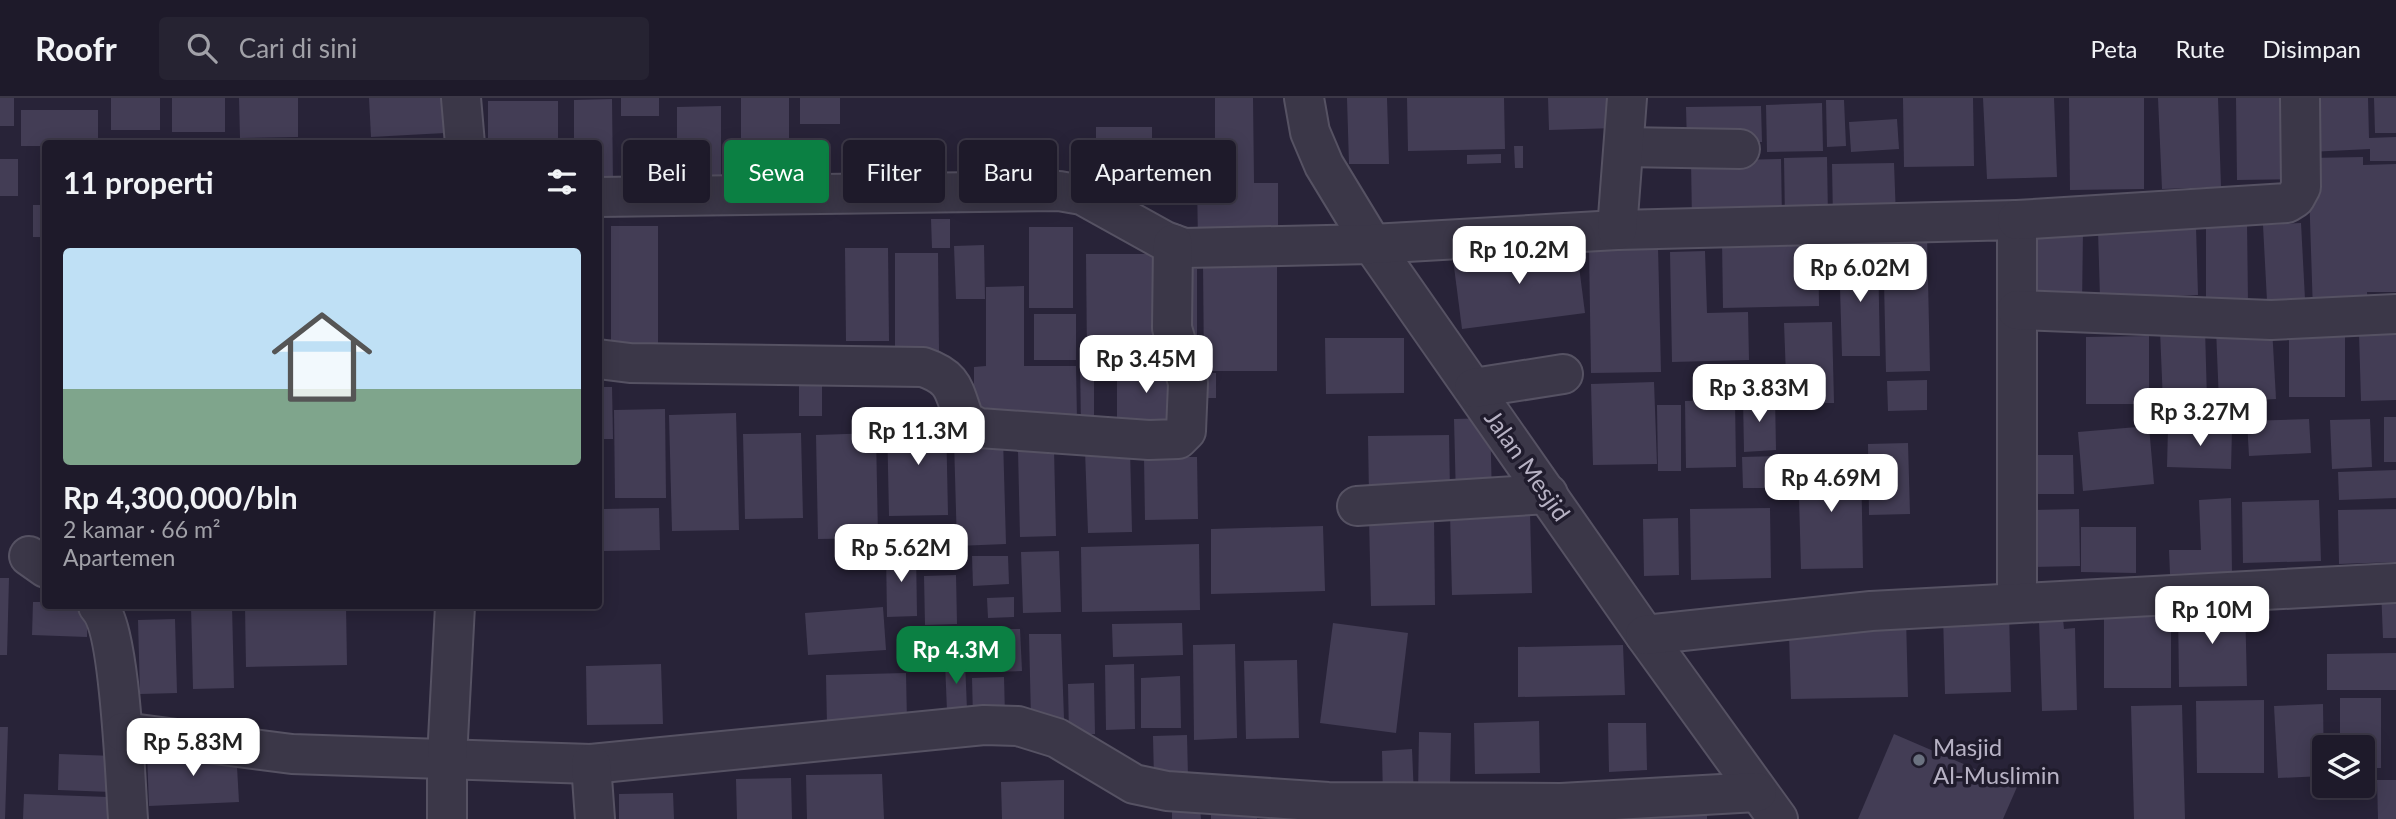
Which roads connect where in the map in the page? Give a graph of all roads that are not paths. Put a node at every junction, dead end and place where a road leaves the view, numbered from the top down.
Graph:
1 (461, 98) edge
2 (1304, 98) edge
3 (1627, 98) edge
4 (2300, 98) edge
5 (465, 140) edge
6 (1624, 147) junction
7 (1740, 149) dead end
8 (602, 197) edge
9 (2017, 220) junction
10 (1617, 230) junction
11 (1173, 244) junction
12 (1372, 244) junction
13 (2017, 310) junction
14 (2396, 313) edge
15 (602, 360) edge
16 (1563, 374) dead end
17 (1474, 388) junction
18 (1548, 494) junction
19 (1357, 506) dead end
20 (2396, 583) edge
21 (2017, 603) junction
22 (101, 609) edge
23 (455, 609) edge
24 (1645, 635) junction
25 (123, 732) junction
26 (447, 758) junction
27 (591, 764) junction
28 (1767, 805) edge
29 (128, 819) edge
30 (447, 819) edge
31 (595, 819) edge

1 - 5 street
2 - 12 street, Jalan Mesjid
3 - 6 street
4 - 9 street
6 - 7 street
6 - 10 street
8 - 11 street
9 - 10 street
9 - 13 street
10 - 12 street
11 - 12 street
11 - 15 street
12 - 17 street, Jalan Mesjid
13 - 14 street
13 - 21 street
16 - 17 street
17 - 18 street, Jalan Mesjid
18 - 19 street
18 - 24 street, Jalan Mesjid
20 - 21 street
21 - 24 street
22 - 25 street
23 - 26 street
24 - 28 street, Jalan Mesjid
25 - 26 street
25 - 29 street
26 - 27 street
26 - 30 street
27 - 28 street
27 - 31 street

